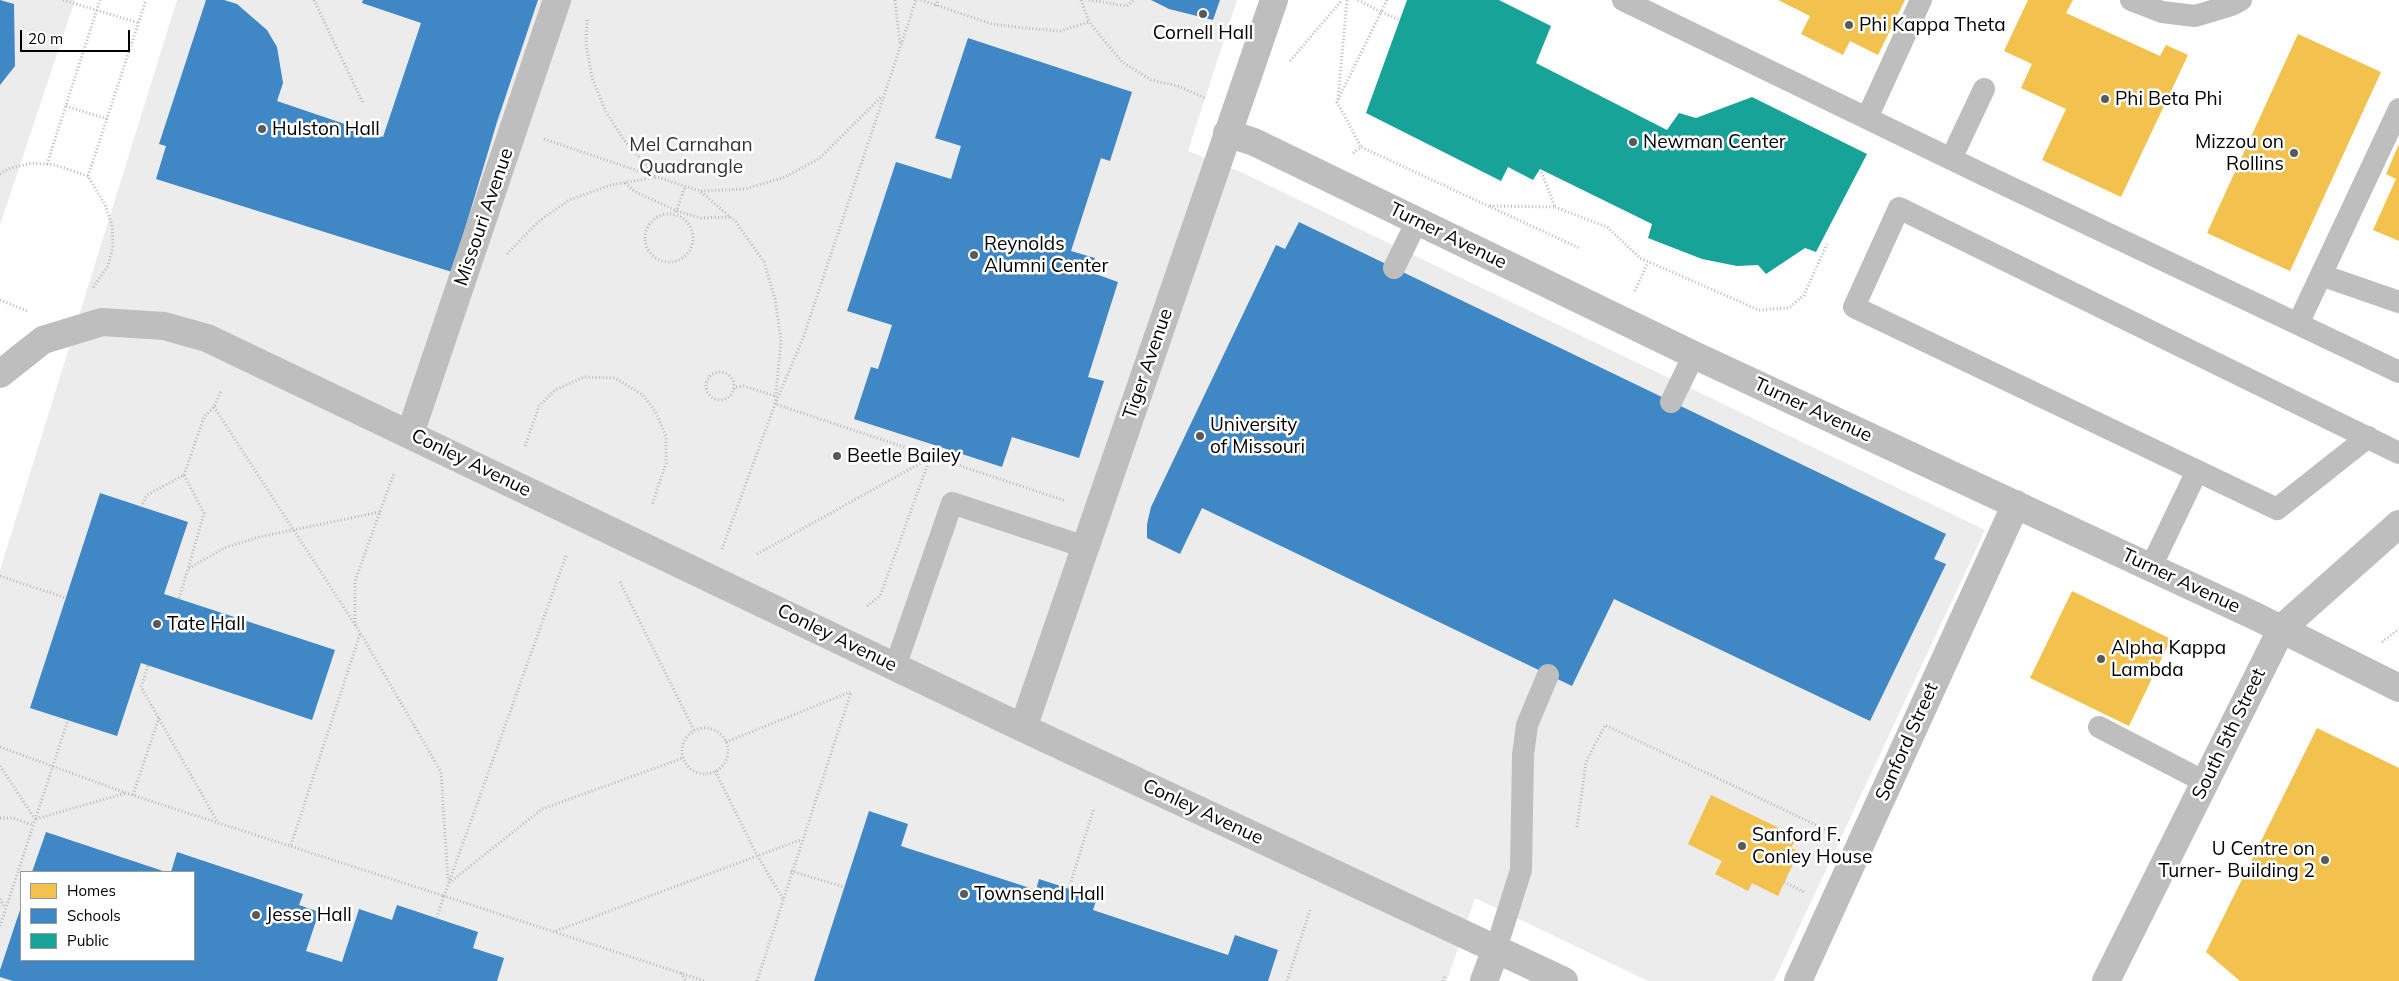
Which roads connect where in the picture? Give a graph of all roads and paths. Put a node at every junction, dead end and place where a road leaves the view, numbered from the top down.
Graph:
1 (63, 0) edge
2 (100, 0) edge
3 (146, 0) edge
4 (314, 0) edge
5 (557, 0) edge
6 (895, 0) edge
7 (916, 0) edge
8 (921, 0) edge
9 (938, 0) edge
10 (1081, 0) edge
11 (1088, 0) edge
12 (1134, 0) edge
13 (1274, 0) edge
14 (1342, 0) edge
15 (1347, 0) edge
16 (1358, 0) edge
17 (1386, 0) edge
18 (1623, 0) edge
19 (1921, 0) edge
20 (2131, 0) edge
21 (2241, 0) edge
22 (936, 6) junction
23 (97, 10) junction
24 (1381, 12) junction
25 (587, 15) dead end
26 (1400, 20) dead end
27 (1088, 22) junction
28 (138, 23) junction
29 (900, 47) junction
30 (1288, 62) dead end
31 (1984, 89) dead end
32 (884, 94) junction
33 (1205, 99) dead end
34 (1337, 102) junction
35 (363, 103) dead end
36 (66, 106) junction
37 (2399, 109) edge
38 (1867, 118) junction
39 (107, 119) junction
40 (513, 129) junction
41 (1227, 133) junction
42 (1361, 148) junction
43 (1347, 157) dead end
44 (1951, 159) junction
45 (47, 164) junction
46 (1540, 169) dead end
47 (0, 174) edge
48 (88, 176) junction
49 (657, 177) junction
50 (625, 183) junction
51 (685, 187) junction
52 (700, 191) junction
53 (1487, 206) junction
54 (1555, 207) junction
55 (676, 212) junction
56 (730, 218) junction
57 (1417, 221) junction
58 (1827, 244) dead end
59 (1580, 248) dead end
60 (502, 262) dead end
61 (1648, 262) junction
62 (1394, 268) dead end
63 (2321, 275) junction
64 (88, 292) dead end
65 (1633, 297) dead end
66 (0, 300) edge
67 (2399, 302) edge
68 (29, 311) dead end
69 (2298, 324) junction
70 (1694, 355) junction
71 (2399, 372) edge
72 (0, 374) edge
73 (222, 391) dead end
74 (732, 391) junction
75 (775, 396) junction
76 (1671, 402) dead end
77 (775, 404) junction
78 (214, 407) junction
79 (410, 434) junction
80 (2368, 438) junction
81 (525, 446) dead end
82 (2399, 453) edge
83 (930, 458) junction
84 (2197, 471) junction
85 (394, 473) dead end
86 (184, 475) junction
87 (1069, 502) dead end
88 (2016, 504) junction
89 (652, 505) dead end
90 (141, 507) dead end
91 (380, 512) junction
92 (2399, 524) edge
93 (293, 530) junction
94 (1085, 547) junction
95 (757, 554) dead end
96 (566, 556) dead end
97 (2151, 567) junction
98 (188, 569) junction
99 (0, 576) edge
100 (711, 578) junction
101 (620, 582) dead end
102 (66, 598) dead end
103 (179, 598) dead end
104 (867, 606) dead end
105 (355, 626) junction
106 (2282, 628) junction
107 (2399, 629) edge
108 (361, 634) junction
109 (2376, 638) dead end
110 (148, 666) dead end
111 (895, 666) junction
112 (1548, 675) dead end
113 (2399, 688) edge
114 (159, 717) junction
115 (68, 720) dead end
116 (2099, 726) dead end
117 (1023, 728) junction
118 (694, 730) junction
119 (726, 742) junction
120 (0, 747) edge
121 (683, 758) junction
122 (53, 765) junction
123 (0, 766) edge
124 (715, 771) junction
125 (2205, 782) junction
126 (126, 793) junction
127 (133, 795) junction
128 (1094, 808) dead end
129 (0, 818) edge
130 (35, 819) junction
131 (217, 821) junction
132 (33, 825) junction
133 (1577, 827) dead end
134 (1832, 832) dead end
135 (801, 840) junction
136 (291, 845) junction
137 (757, 855) junction
138 (791, 871) junction
139 (1784, 882) dead end
140 (448, 883) junction
141 (844, 887) dead end
142 (1069, 888) dead end
143 (1806, 893) dead end
144 (444, 896) junction
145 (0, 899) edge
146 (782, 899) junction
147 (5, 909) junction
148 (1310, 910) dead end
149 (437, 917) dead end
150 (0, 926) edge
151 (556, 931) junction
152 (1496, 949) junction
153 (681, 973) junction
154 (1445, 975) dead end
155 (686, 981) edge
156 (705, 981) edge
157 (757, 981) edge
158 (1286, 981) edge
159 (1442, 981) edge
160 (1484, 981) edge
161 (1564, 981) edge
162 (1798, 981) edge
163 (2106, 981) edge

1 - 23 path
2 - 23 path
3 - 28 path
4 - 35 path
5 - 40 street, Missouri Avenue
6 - 29 path
7 - 29 path
8 - 22 path
9 - 22 path
10 - 27 path
11 - 12 path
13 - 41 street, Tiger Avenue
14 - 30 path
15 - 34 path
16 - 24 path
17 - 24 path
18 - 38 lane
19 - 38 lane
20 - 21 lane
22 - 27 path
23 - 28 path
23 - 36 path
24 - 26 path
24 - 34 path
25 - 49 path
27 - 33 path
28 - 39 path
29 - 32 path
31 - 44 lane
32 - 52 path
32 - 77 path
34 - 42 path
36 - 39 path
36 - 45 path
37 - 63 lane
38 - 44 lane
39 - 48 path
40 - 49 path
40 - 79 street, Missouri Avenue
41 - 57 street, Turner Avenue
41 - 94 street, Tiger Avenue
42 - 43 path
42 - 53 path
44 - 69 lane
45 - 47 path
45 - 48 path
46 - 54 path
48 - 64 path
49 - 50 path
49 - 51 path
50 - 55 path
50 - 60 path
51 - 52 path
51 - 55 path
52 - 56 path
53 - 54 path
53 - 59 path
54 - 61 path
55 - 55 path
55 - 56 path
56 - 75 path
57 - 62 lane
57 - 70 street, Turner Avenue
58 - 61 path
61 - 65 path
63 - 67 lane
63 - 69 lane
66 - 68 path
69 - 71 lane
70 - 76 lane
70 - 88 street, Turner Avenue
72 - 79 street, Conley Avenue
73 - 78 path
74 - 74 path
74 - 75 path
75 - 77 path
77 - 83 path
77 - 100 path
78 - 86 path
78 - 93 path
79 - 100 street, Conley Avenue
80 - 82 lane
80 - 84 lane
80 - 84 lane
81 - 89 path
83 - 87 path
83 - 95 path
83 - 104 path
84 - 97 lane
85 - 91 path
86 - 90 path
86 - 98 path
88 - 97 street, Turner Avenue
88 - 162 street, Sanford Street
91 - 93 path
91 - 105 path
92 - 106 street, South 5th Street
93 - 98 path
93 - 105 path
94 - 111 lane
94 - 117 street, Tiger Avenue
96 - 140 path
97 - 106 street, Turner Avenue
98 - 103 path
99 - 102 path
100 - 111 street, Conley Avenue
101 - 118 path
105 - 108 path
106 - 113 street, Turner Avenue
106 - 125 street, South 5th Street
107 - 109 path
108 - 136 path
108 - 140 path
110 - 114 path
111 - 117 street, Conley Avenue
112 - 152 lane
114 - 127 path
114 - 131 path
115 - 122 path
116 - 125 lane
117 - 152 street, Conley Avenue
118 - 119 path
118 - 121 path
119 - 124 path
119 - 135 path
120 - 122 path
121 - 124 path
121 - 140 path
122 - 126 path
122 - 130 path
123 - 130 path
124 - 137 path
125 - 163 street, South 5th Street
126 - 127 path
126 - 130 path
127 - 131 path
128 - 142 path
129 - 132 path
130 - 132 path
131 - 136 path
132 - 147 path
133 - 134 path
135 - 137 path
135 - 138 path
136 - 144 path
137 - 146 path
137 - 151 path
138 - 141 path
138 - 146 path
139 - 143 path
140 - 144 path
144 - 149 path
144 - 151 path
145 - 147 path
146 - 157 path
147 - 150 path
148 - 158 path
151 - 153 path
152 - 160 street
152 - 161 street, Conley Avenue
153 - 155 path
153 - 156 path
154 - 159 path

